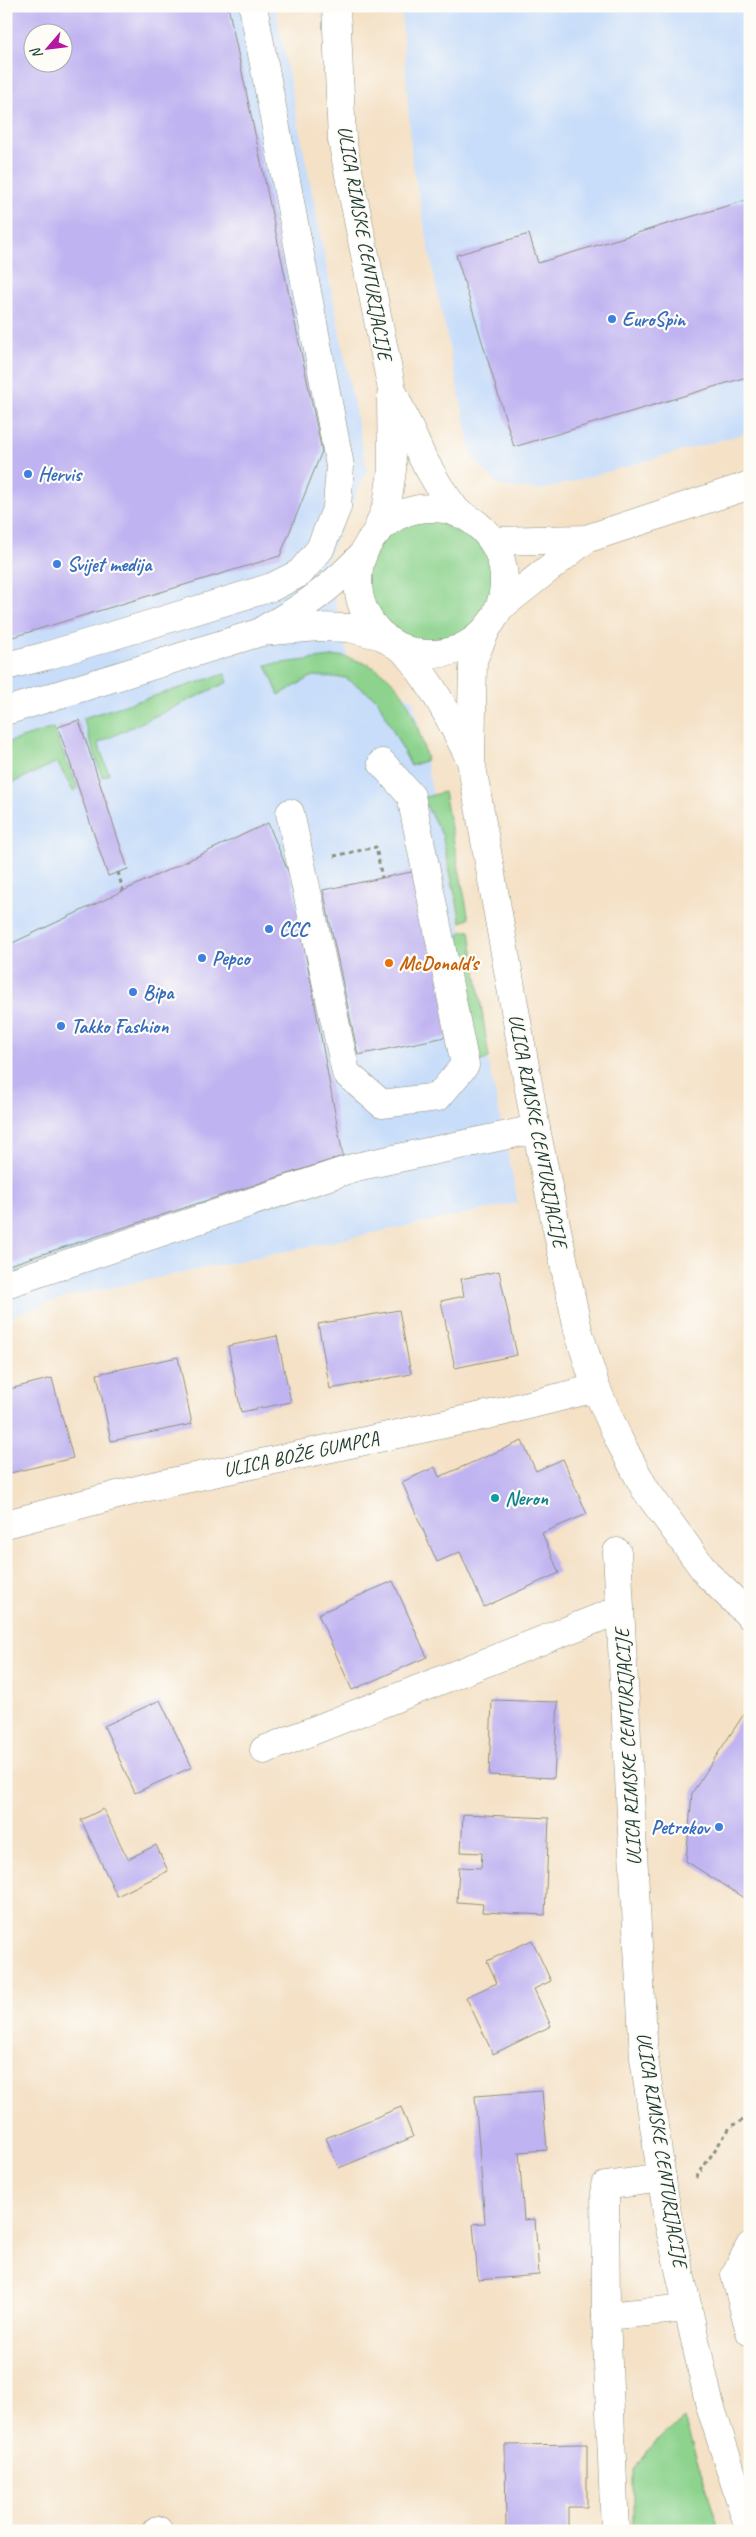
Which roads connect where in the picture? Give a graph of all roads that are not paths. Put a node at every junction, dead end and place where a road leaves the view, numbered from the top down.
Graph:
1 (253, 6) edge
2 (336, 6) edge
3 (392, 390) junction
4 (750, 485) edge
5 (458, 513) junction
6 (586, 539) junction
7 (493, 541) junction
8 (370, 543) junction
9 (492, 620) junction
10 (260, 632) junction
11 (392, 642) junction
12 (6, 666) edge
13 (6, 711) edge
14 (471, 761) junction
15 (382, 763) dead end
16 (290, 813) dead end
17 (536, 1129) junction
18 (6, 1284) edge
19 (596, 1388) junction
20 (6, 1524) edge
21 (617, 1552) dead end
22 (620, 1610) junction
23 (750, 1616) edge
24 (264, 1750) dead end
25 (662, 2178) junction
26 (750, 2246) edge
27 (688, 2308) junction
28 (606, 2316) junction
29 (750, 2332) edge
30 (615, 2531) edge
31 (750, 2531) edge

1 - 12 street
2 - 3 street, ULICA RIMSKE CENTURIJACIJE
3 - 5 street, ULICA RIMSKE CENTURIJACIJE
3 - 8 street, ULICA RIMSKE CENTURIJACIJE
4 - 6 street
5 - 7 street
5 - 8 street
6 - 7 street
6 - 9 street
7 - 9 street
8 - 10 street
8 - 11 street
9 - 11 street
9 - 14 street, ULICA RIMSKE CENTURIJACIJE
10 - 11 street
10 - 13 street
11 - 14 street, ULICA RIMSKE CENTURIJACIJE
14 - 17 street, ULICA RIMSKE CENTURIJACIJE
15 - 16 street
17 - 18 street
17 - 19 street, ULICA RIMSKE CENTURIJACIJE
19 - 20 street, ULICA BOŽE GUMPCA
19 - 23 street, ULICA RIMSKE CENTURIJACIJE
21 - 22 street, ULICA RIMSKE CENTURIJACIJE
22 - 24 street, ULICA RIMSKE CENTURIJACIJE
22 - 25 street, ULICA RIMSKE CENTURIJACIJE
25 - 27 street, ULICA RIMSKE CENTURIJACIJE
25 - 28 street
26 - 29 street
27 - 28 street
27 - 31 street, ULICA RIMSKE CENTURIJACIJE
28 - 30 street

